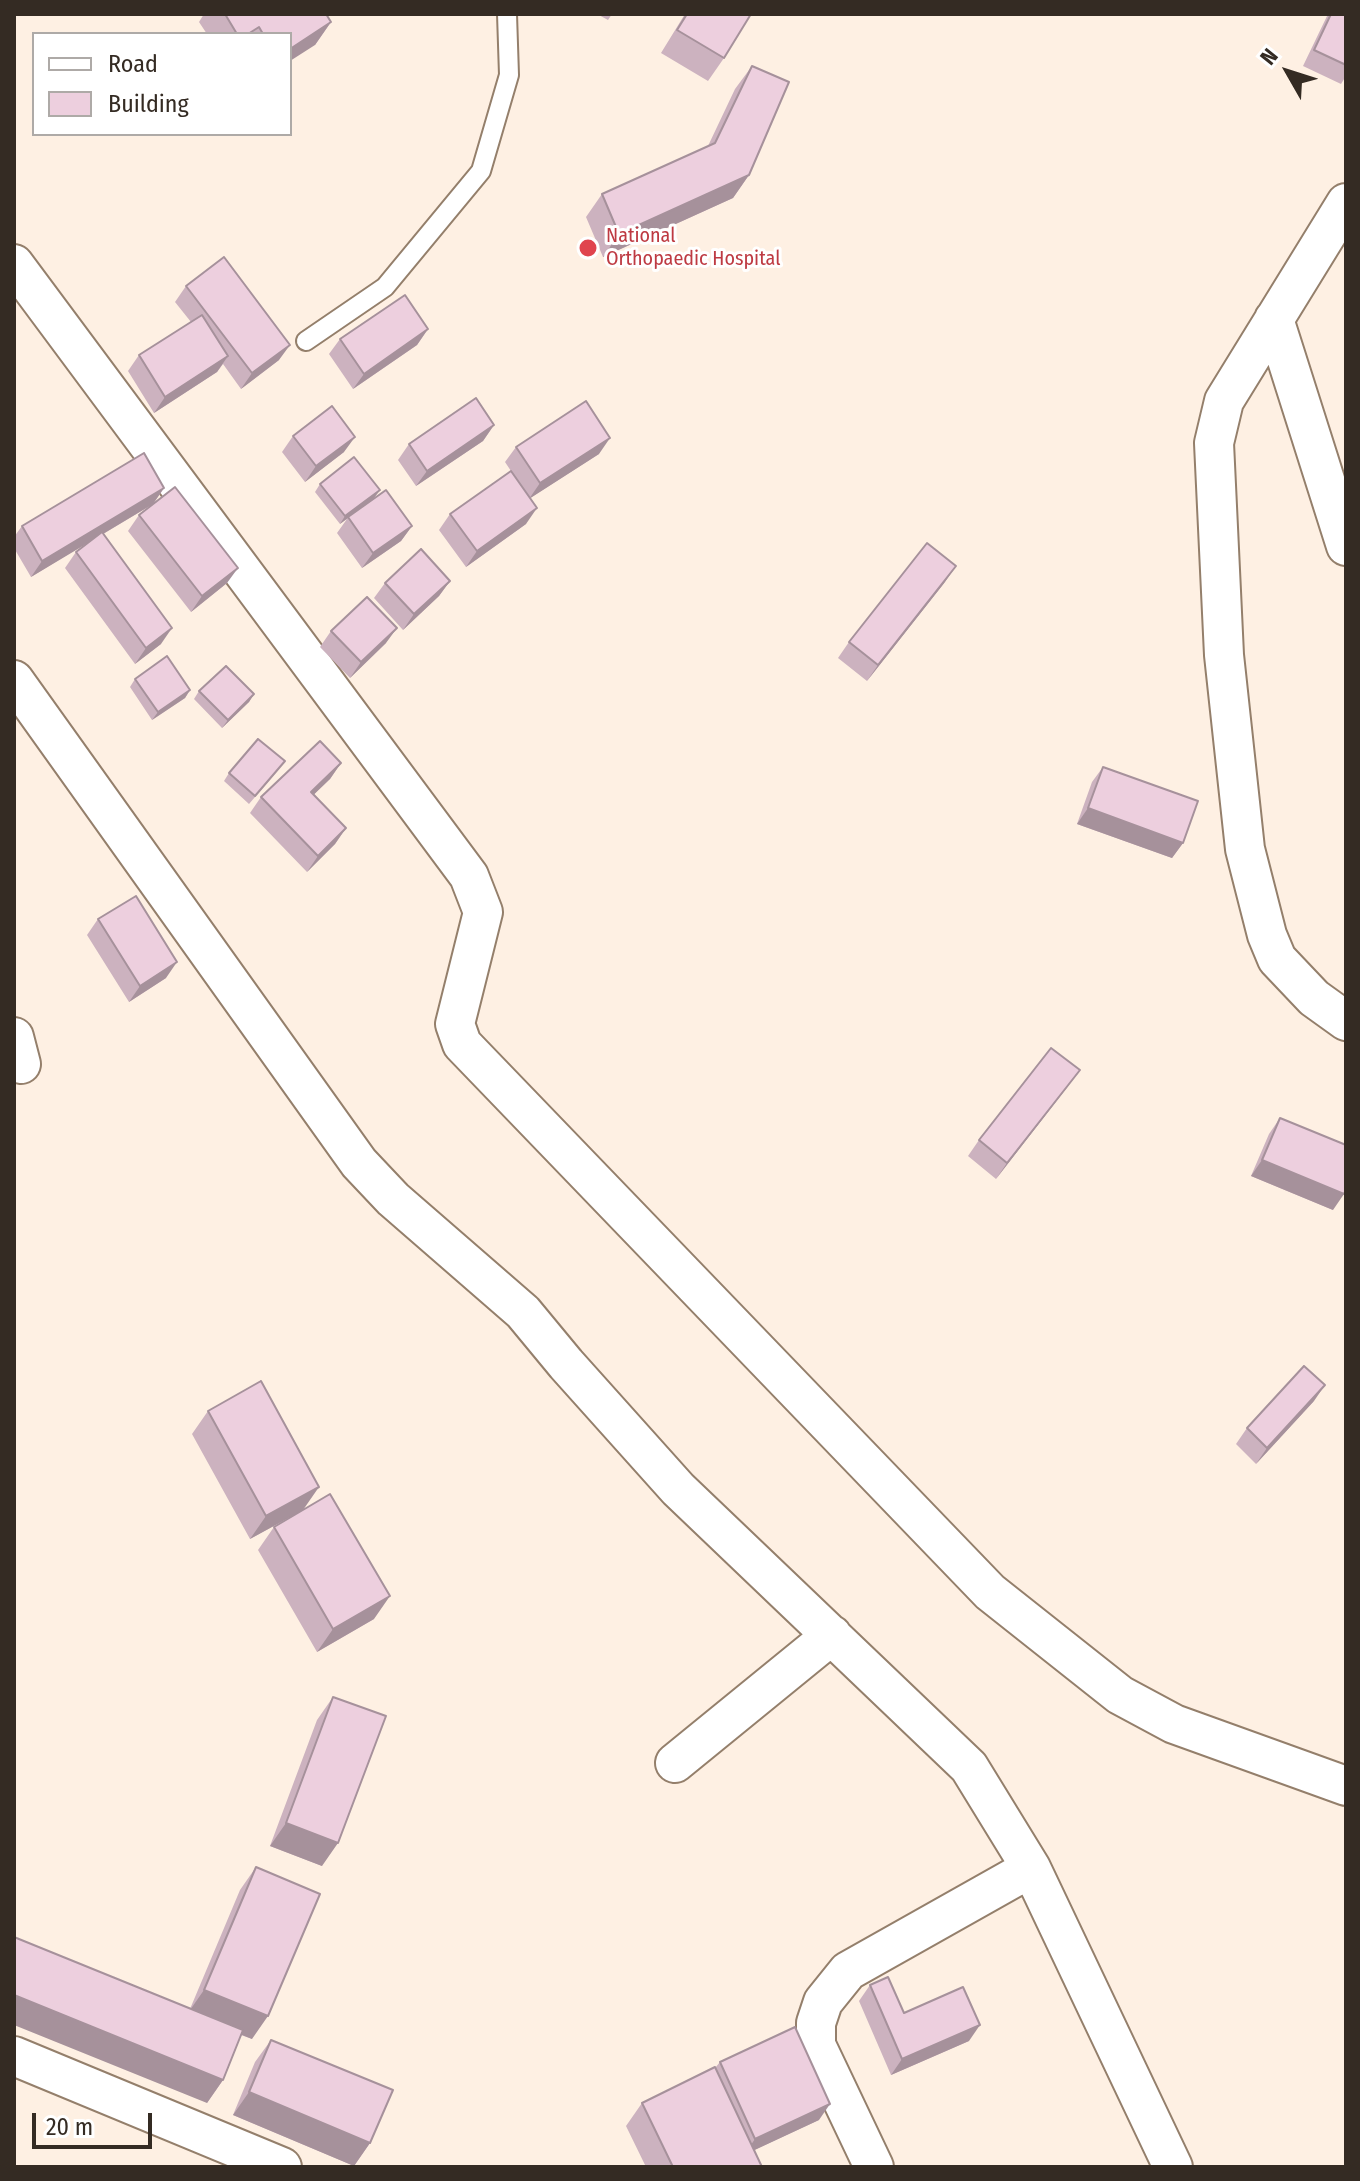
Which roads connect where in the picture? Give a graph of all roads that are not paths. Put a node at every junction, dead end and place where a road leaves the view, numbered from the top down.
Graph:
1 (507, 14) edge
2 (1346, 203) edge
3 (14, 264) edge
4 (1274, 319) junction
5 (306, 341) dead end
6 (1346, 546) edge
7 (14, 680) edge
8 (1346, 1021) edge
9 (832, 1635) junction
10 (675, 1763) dead end
11 (1346, 1786) edge
12 (1031, 1868) junction
13 (14, 2056) edge
14 (282, 2167) edge
15 (874, 2167) edge
16 (1173, 2167) edge

1 - 5 lane
2 - 4 street
3 - 11 street
4 - 6 street
4 - 8 street
7 - 9 street
9 - 10 street
9 - 12 street
12 - 15 street
12 - 16 street
13 - 14 street

